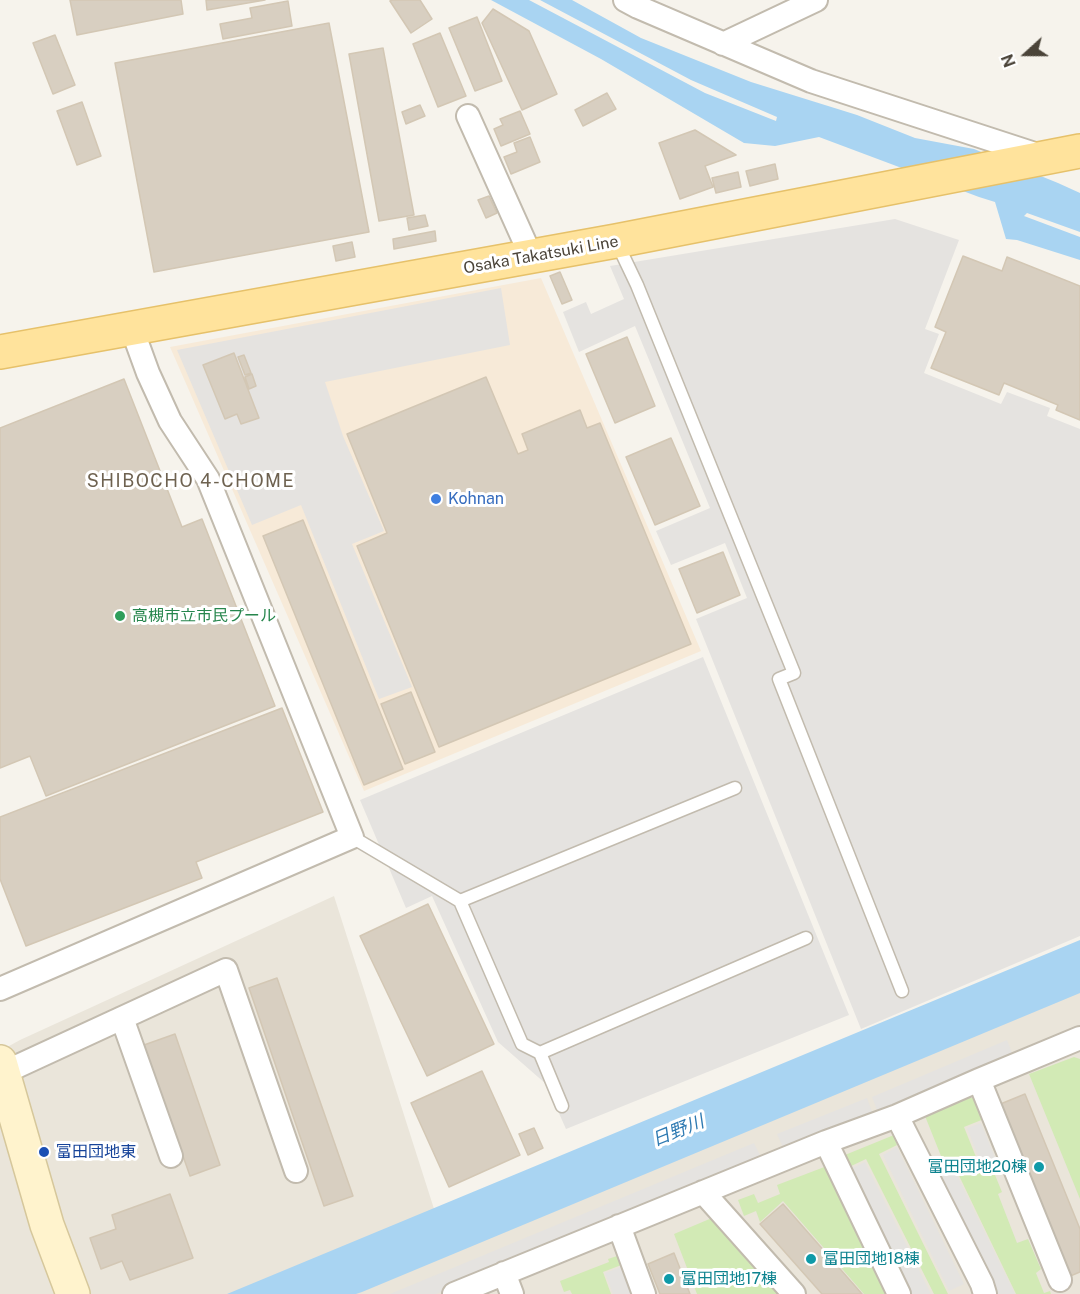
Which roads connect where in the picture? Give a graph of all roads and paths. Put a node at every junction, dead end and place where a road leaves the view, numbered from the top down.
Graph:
1 (625, 0) edge
2 (816, 0) edge
3 (723, 44) junction
4 (468, 116) dead end
5 (1080, 152) edge
6 (1034, 160) junction
7 (616, 241) junction
8 (531, 256) junction
9 (132, 329) junction
10 (0, 352) edge
11 (735, 788) dead end
12 (352, 837) junction
13 (460, 901) junction
14 (806, 939) dead end
15 (0, 989) edge
16 (902, 991) dead end
17 (122, 1018) junction
18 (1080, 1038) edge
19 (540, 1053) junction
20 (2, 1076) edge
21 (979, 1080) junction
22 (562, 1106) dead end
23 (897, 1116) junction
24 (826, 1142) junction
25 (171, 1156) dead end
26 (296, 1171) dead end
27 (703, 1192) junction
28 (619, 1226) junction
29 (1060, 1280) dead end
30 (508, 1284) edge
31 (73, 1294) edge
32 (453, 1294) edge
33 (644, 1294) edge
34 (793, 1294) edge
35 (899, 1294) edge
36 (985, 1294) edge

1 - 3 street
2 - 3 street
3 - 6 street
4 - 8 street
5 - 6 main road, Osaka Takatsuki Line
6 - 7 main road, Osaka Takatsuki Line
7 - 8 main road, Osaka Takatsuki Line
7 - 16 lane
8 - 9 main road, Osaka Takatsuki Line
9 - 10 main road, Osaka Takatsuki Line
9 - 12 street
11 - 13 lane
12 - 13 lane
12 - 15 street
13 - 19 lane
14 - 19 lane
17 - 20 street
17 - 25 street
17 - 26 street
18 - 21 street
19 - 22 lane
20 - 31 street
21 - 23 street
21 - 29 street
23 - 24 street
23 - 36 street
24 - 27 street
24 - 35 street
27 - 28 street
27 - 34 street
28 - 30 street
28 - 33 street
30 - 32 street

